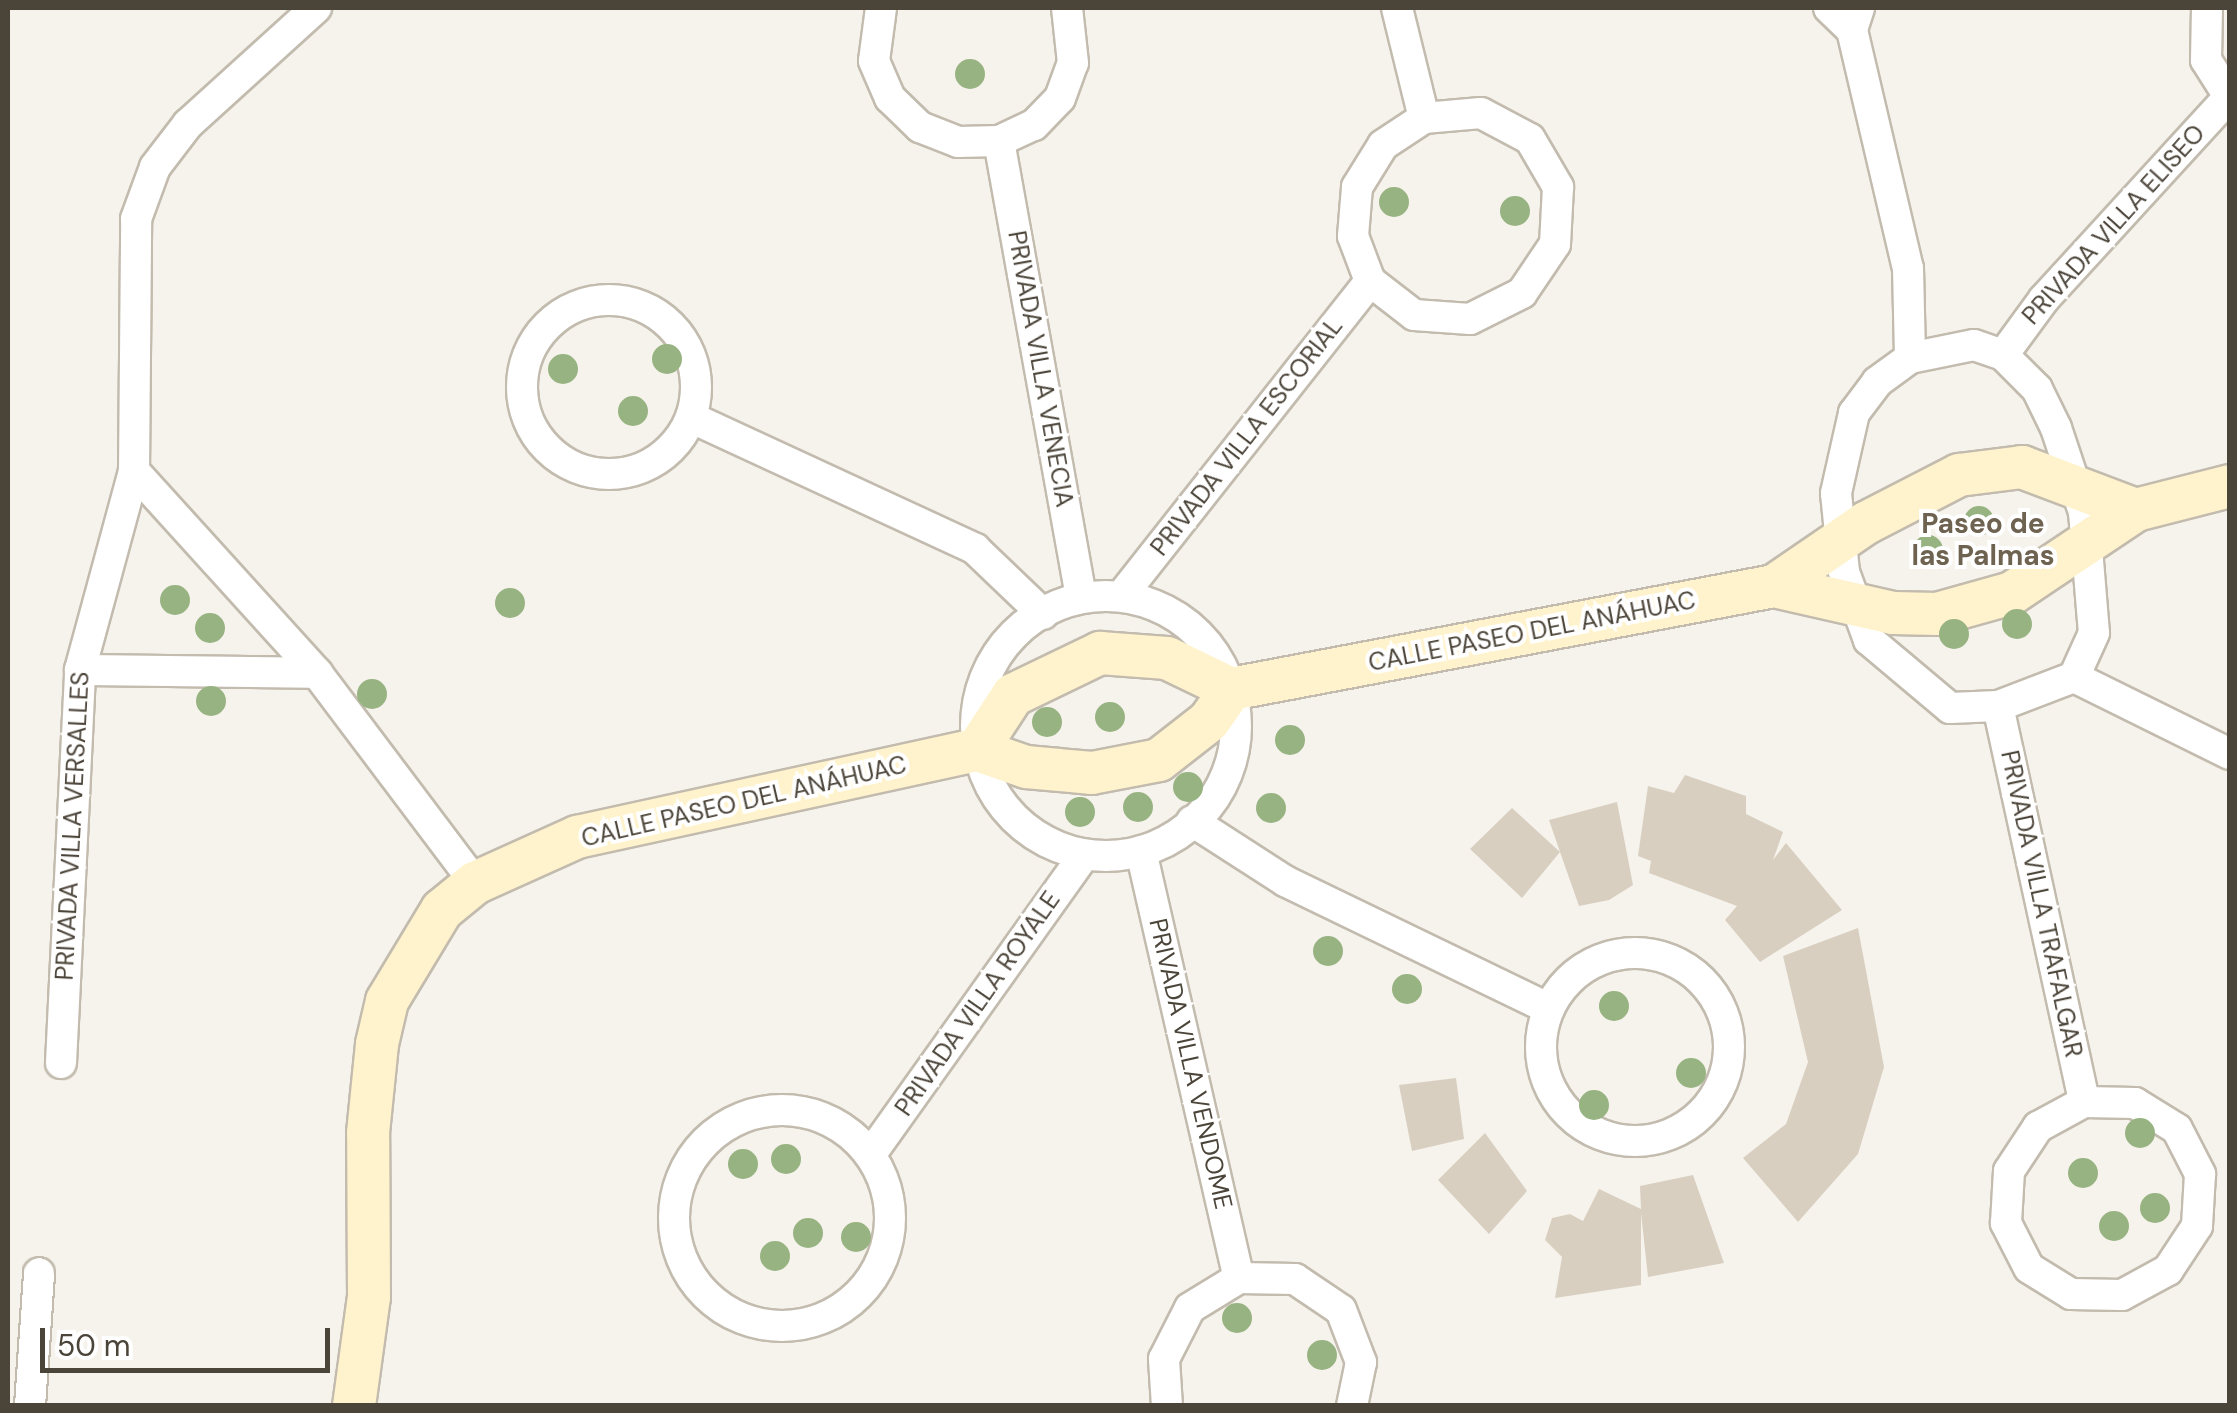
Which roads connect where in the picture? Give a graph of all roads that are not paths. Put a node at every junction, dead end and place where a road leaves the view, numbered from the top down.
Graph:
1 (316, 8) edge
2 (881, 8) edge
3 (1067, 8) edge
4 (1397, 8) edge
5 (1830, 8) edge
6 (2207, 8) edge
7 (1856, 19) edge
8 (2229, 97) edge
9 (1424, 118) junction
10 (999, 140) junction
11 (1370, 281) junction
12 (2002, 355) junction
13 (1910, 358) junction
14 (692, 418) junction
15 (134, 471) junction
16 (2230, 486) edge
17 (2076, 488) junction
18 (2136, 510) junction
19 (1838, 542) junction
20 (2087, 545) junction
21 (1774, 586) junction
22 (1123, 594) junction
23 (1082, 598) junction
24 (1852, 604) junction
25 (1043, 614) junction
26 (80, 670) junction
27 (317, 673) junction
28 (2074, 677) junction
29 (1231, 689) junction
30 (1998, 706) junction
31 (977, 750) junction
32 (2230, 754) edge
33 (1192, 821) junction
34 (1141, 851) junction
35 (1082, 857) junction
36 (475, 883) junction
37 (1546, 1007) junction
38 (61, 1062) dead end
39 (2084, 1102) junction
40 (873, 1151) junction
41 (39, 1273) dead end
42 (1239, 1278) junction
43 (30, 1406) edge
44 (354, 1406) edge
45 (1167, 1406) edge
46 (1352, 1406) edge

1 - 15 street, PRIVADA VILLA VERSALLES
2 - 10 street
3 - 10 street
4 - 9 street
5 - 7 street
6 - 8 street, PRIVADA VILLA ELISEO
7 - 13 street
8 - 12 street, PRIVADA VILLA ELISEO
9 - 11 street
9 - 11 street
10 - 23 street, PRIVADA VILLA VENECIA
11 - 22 street, PRIVADA VILLA ESCORIAL
12 - 13 street
12 - 17 street
13 - 19 street
14 - 14 street
14 - 25 street
15 - 26 street, PRIVADA VILLA VERSALLES
15 - 27 street
16 - 18 street
17 - 18 street
17 - 19 street
17 - 20 street
18 - 20 street
19 - 21 street
19 - 24 street
20 - 24 street
20 - 28 street
21 - 24 street
21 - 29 street, CALLE PASEO DEL ANÁHUAC
22 - 23 street
22 - 29 street
23 - 25 street
24 - 30 street
25 - 31 street
26 - 27 street
26 - 38 street, PRIVADA VILLA VERSALLES
27 - 36 street
28 - 30 street
28 - 32 street
29 - 31 street
29 - 31 street
29 - 33 street
30 - 39 street, PRIVADA VILLA TRAFALGAR
31 - 35 street
31 - 36 street, CALLE PASEO DEL ANÁHUAC
33 - 34 street
33 - 37 street
34 - 35 street
34 - 42 street, PRIVADA VILLA VENDOME
35 - 40 street, PRIVADA VILLA ROYALE
36 - 44 street, CALLE PASEO DEL ANÁHUAC
37 - 37 street
39 - 39 street
40 - 40 street
41 - 43 street
42 - 45 street
42 - 46 street

